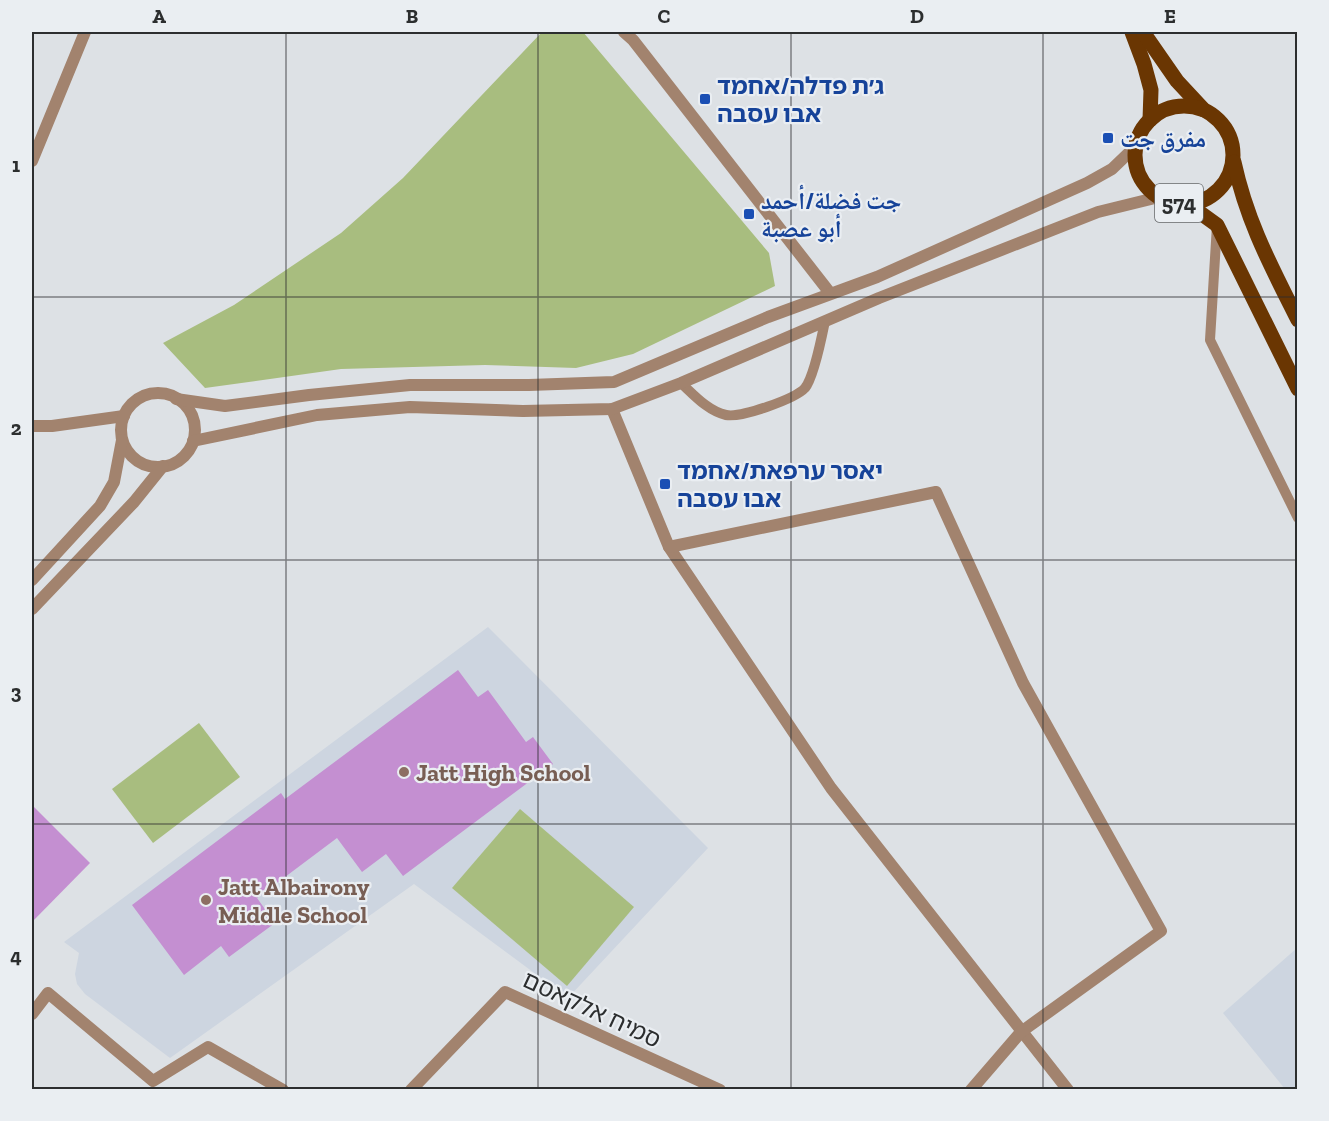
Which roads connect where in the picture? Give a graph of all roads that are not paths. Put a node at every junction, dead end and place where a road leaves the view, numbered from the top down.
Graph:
1 (85, 32) edge
2 (624, 32) edge
3 (1132, 32) edge
4 (1143, 32) edge
5 (1204, 110) junction
6 (1150, 120) junction
7 (1137, 145) junction
8 (1233, 158) junction
9 (32, 161) edge
10 (1159, 197) junction
11 (1188, 204) junction
12 (1217, 225) junction
13 (830, 294) junction
14 (1298, 320) edge
15 (825, 321) junction
16 (681, 382) junction
17 (1298, 389) edge
18 (176, 399) junction
19 (612, 409) junction
20 (124, 416) junction
21 (32, 426) edge
22 (122, 440) junction
23 (193, 441) junction
24 (163, 466) junction
25 (1298, 518) edge
26 (669, 547) junction
27 (32, 580) edge
28 (32, 609) edge
29 (32, 1014) edge
30 (1021, 1032) junction
31 (283, 1089) edge
32 (411, 1089) edge
33 (720, 1089) edge
34 (971, 1089) edge
35 (1068, 1089) edge

1 - 9 street
2 - 13 street
3 - 6 main road
4 - 5 main road, 574
5 - 6 main road
5 - 8 main road, 574
6 - 7 main road
7 - 10 main road, 574
7 - 13 street
8 - 11 main road, 574
8 - 14 main road, 574
10 - 11 main road, 574
10 - 15 street
11 - 12 main road, 574
12 - 17 main road, 574
12 - 25 lane
13 - 18 street
15 - 16 street
15 - 16 lane
16 - 19 street
18 - 20 street
18 - 23 street
19 - 23 street
19 - 26 street
20 - 21 street
20 - 22 street
22 - 24 street
22 - 27 street
23 - 24 street
24 - 28 street
26 - 30 street
26 - 30 street
29 - 31 street
30 - 34 street
30 - 35 street
32 - 33 street, סמיח אלקאסם

